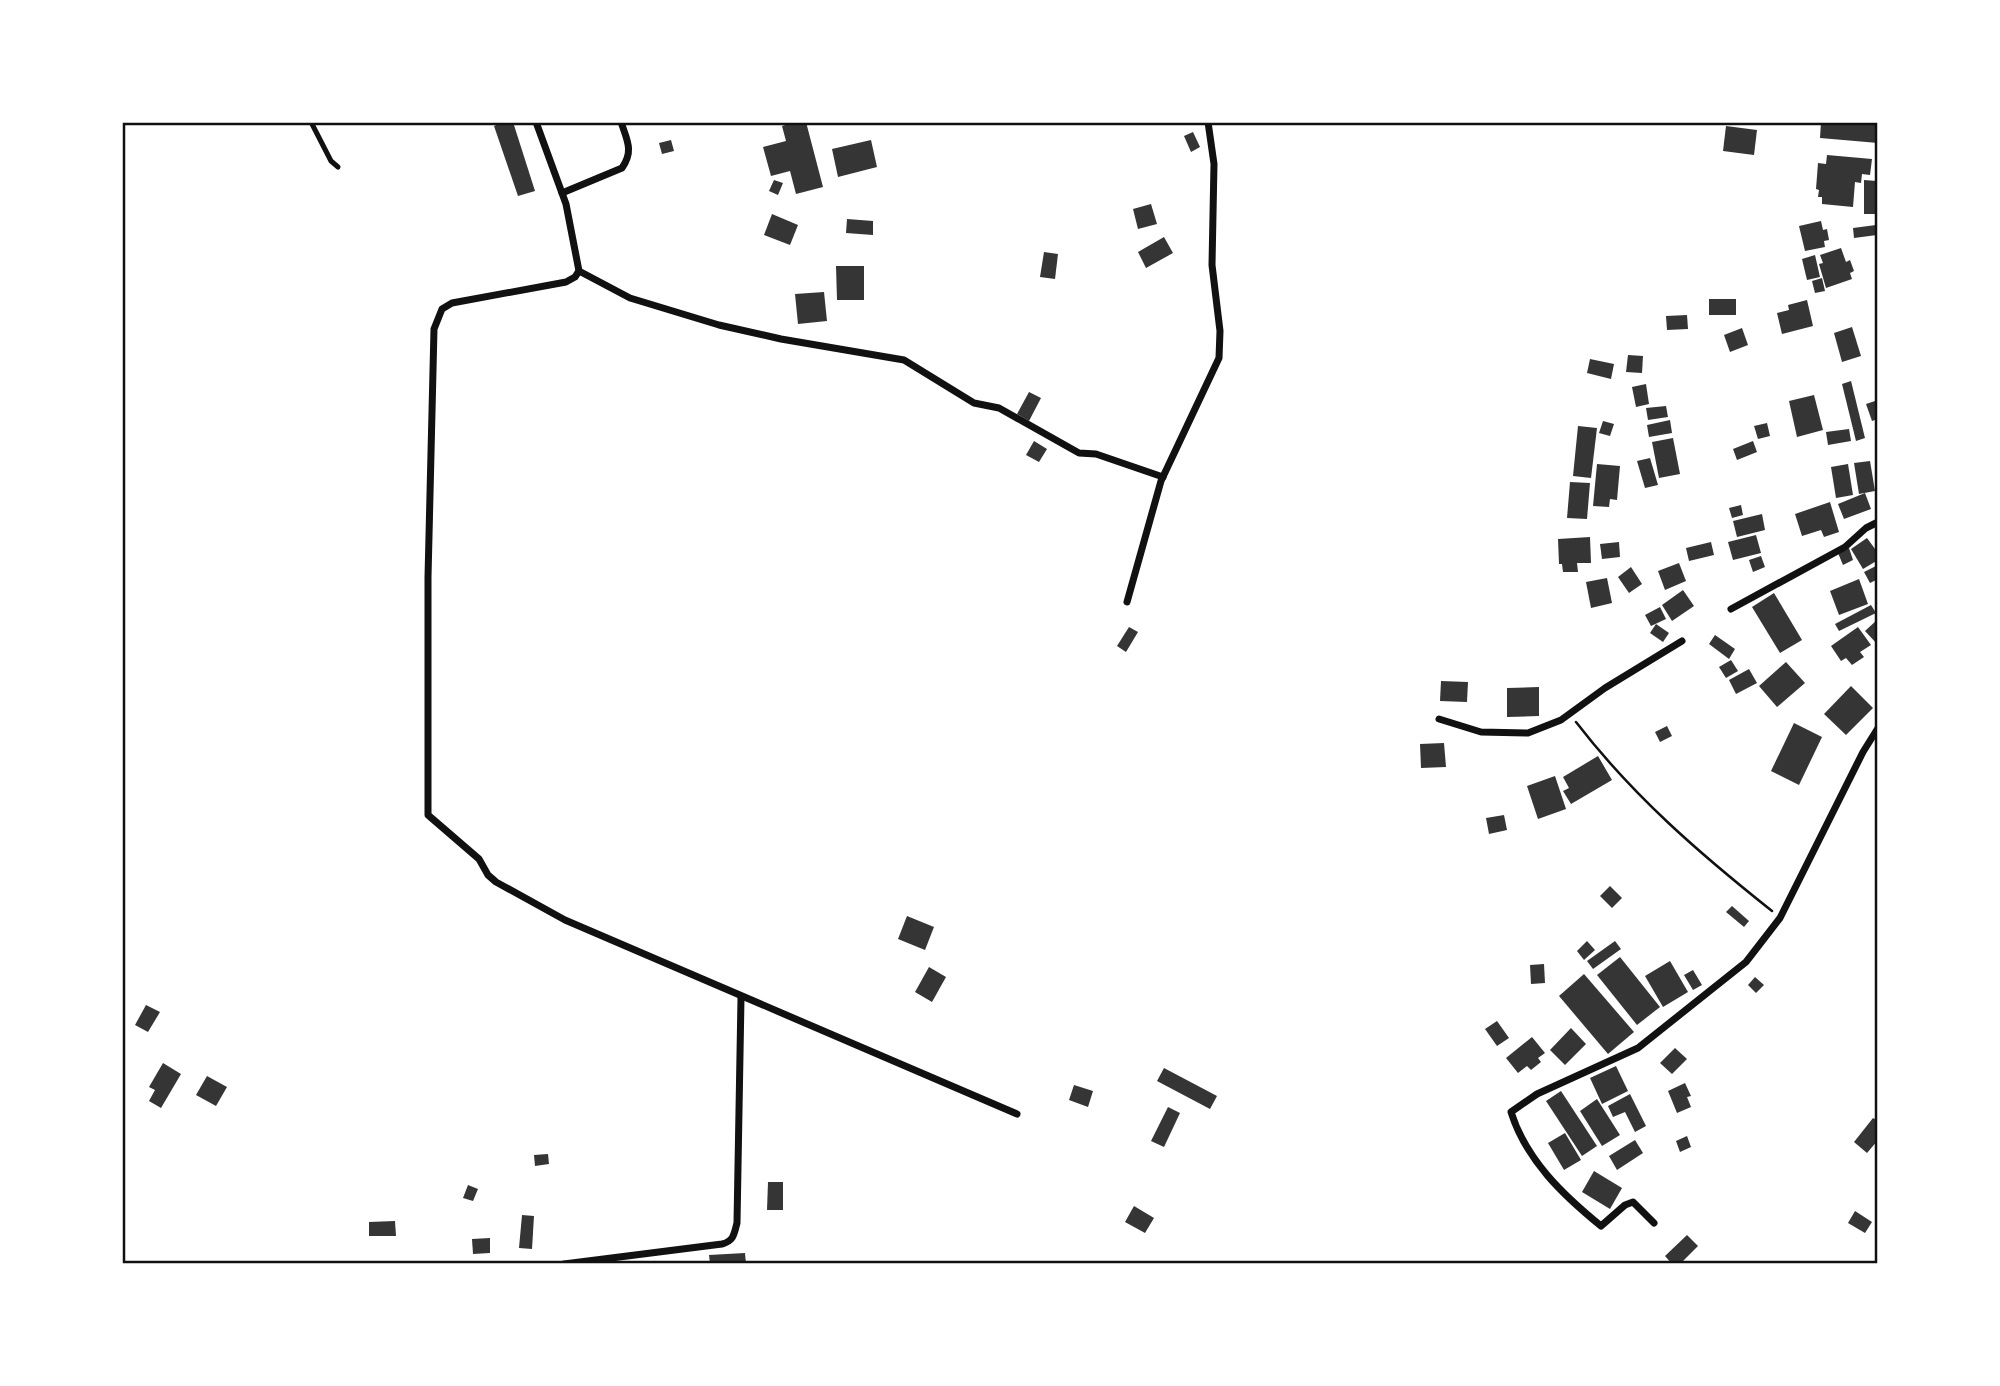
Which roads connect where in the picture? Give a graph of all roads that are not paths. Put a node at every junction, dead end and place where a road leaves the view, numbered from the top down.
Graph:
1 (312, 122) edge
2 (536, 122) edge
3 (621, 122) edge
4 (1208, 122) edge
5 (338, 167) dead end
6 (562, 193) junction
7 (579, 271) junction
8 (1163, 477) junction
9 (1878, 522) edge
10 (1128, 602) dead end
11 (1731, 609) dead end
12 (1682, 641) dead end
13 (1439, 719) dead end
14 (1878, 728) edge
15 (741, 998) junction
16 (1017, 1114) dead end
17 (1654, 1223) dead end
18 (564, 1264) edge

1 - 5 lane
2 - 6 street
3 - 6 street
4 - 8 street
6 - 7 street
7 - 8 street
7 - 15 street
8 - 10 street
9 - 11 street
12 - 13 street
14 - 17 street
15 - 16 street
15 - 18 street

